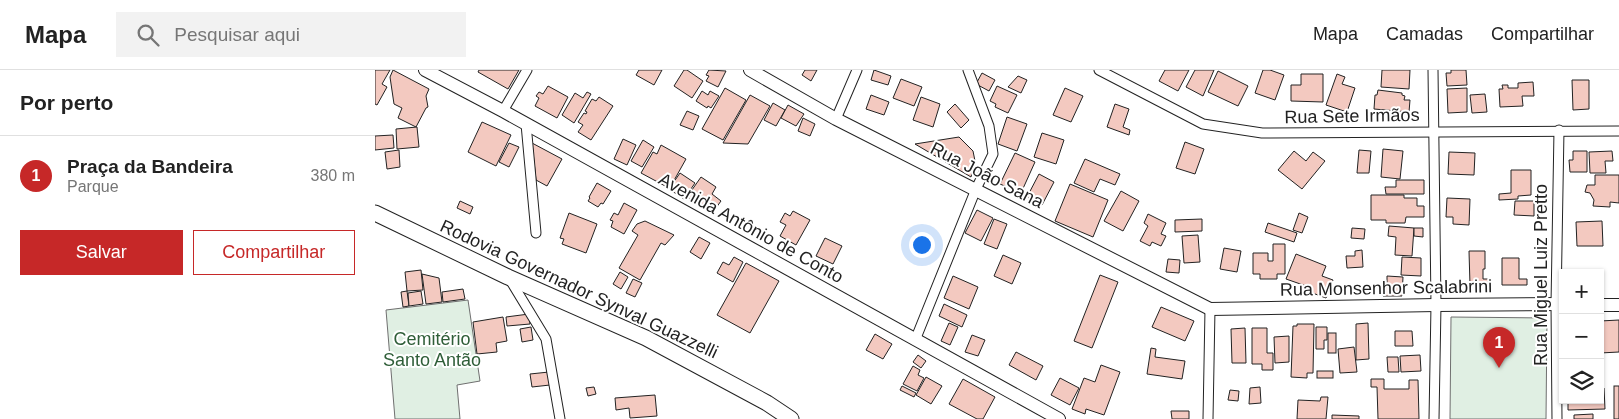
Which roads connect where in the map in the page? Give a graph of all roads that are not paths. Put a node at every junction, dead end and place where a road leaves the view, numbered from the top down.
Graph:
1 (425, 70) edge
2 (527, 70) edge
3 (750, 70) edge
4 (857, 70) edge
5 (968, 70) edge
6 (1099, 70) edge
7 (1433, 70) edge
8 (503, 111) junction
9 (837, 119) junction
10 (526, 124) junction
11 (1559, 130) junction
12 (1619, 131) edge
13 (1434, 132) junction
14 (976, 189) junction
15 (375, 213) edge
16 (536, 233) dead end
17 (1560, 269) edge
18 (508, 277) junction
19 (1559, 304) edge
20 (1604, 304) edge
21 (1436, 305) junction
22 (1619, 305) edge
23 (1210, 309) junction
24 (1560, 314) edge
25 (916, 338) junction
26 (560, 419) edge
27 (791, 419) edge
28 (1059, 419) edge
29 (1208, 419) edge
30 (1433, 419) edge
31 (1557, 419) edge

1 - 8 street, Avenida Antônio de Conto
2 - 8 street
3 - 9 street, Rua João Sana
4 - 9 street
5 - 14 street
6 - 13 street, Rua Sete Irmãos
7 - 13 street
8 - 10 street, Avenida Antônio de Conto
9 - 14 street, Rua João Sana
10 - 16 street
10 - 25 street, Avenida Antônio de Conto
11 - 12 street, Rua Sete Irmãos
11 - 13 street, Rua Sete Irmãos
11 - 17 street, Rua Miguel Luiz Pretto
13 - 21 street
14 - 23 street, Rua João Sana
14 - 25 street
15 - 18 main road, Rodovia Governador Synval Guazzelli
18 - 26 street
18 - 27 main road, Rodovia Governador Synval Guazzelli
19 - 21 street, Rua Monsenhor Scalabrini
20 - 22 street
21 - 23 street, Rua Monsenhor Scalabrini
21 - 30 street
23 - 29 street
24 - 31 street, Rua Miguel Luiz Pretto
25 - 28 street, Avenida Antônio de Conto

